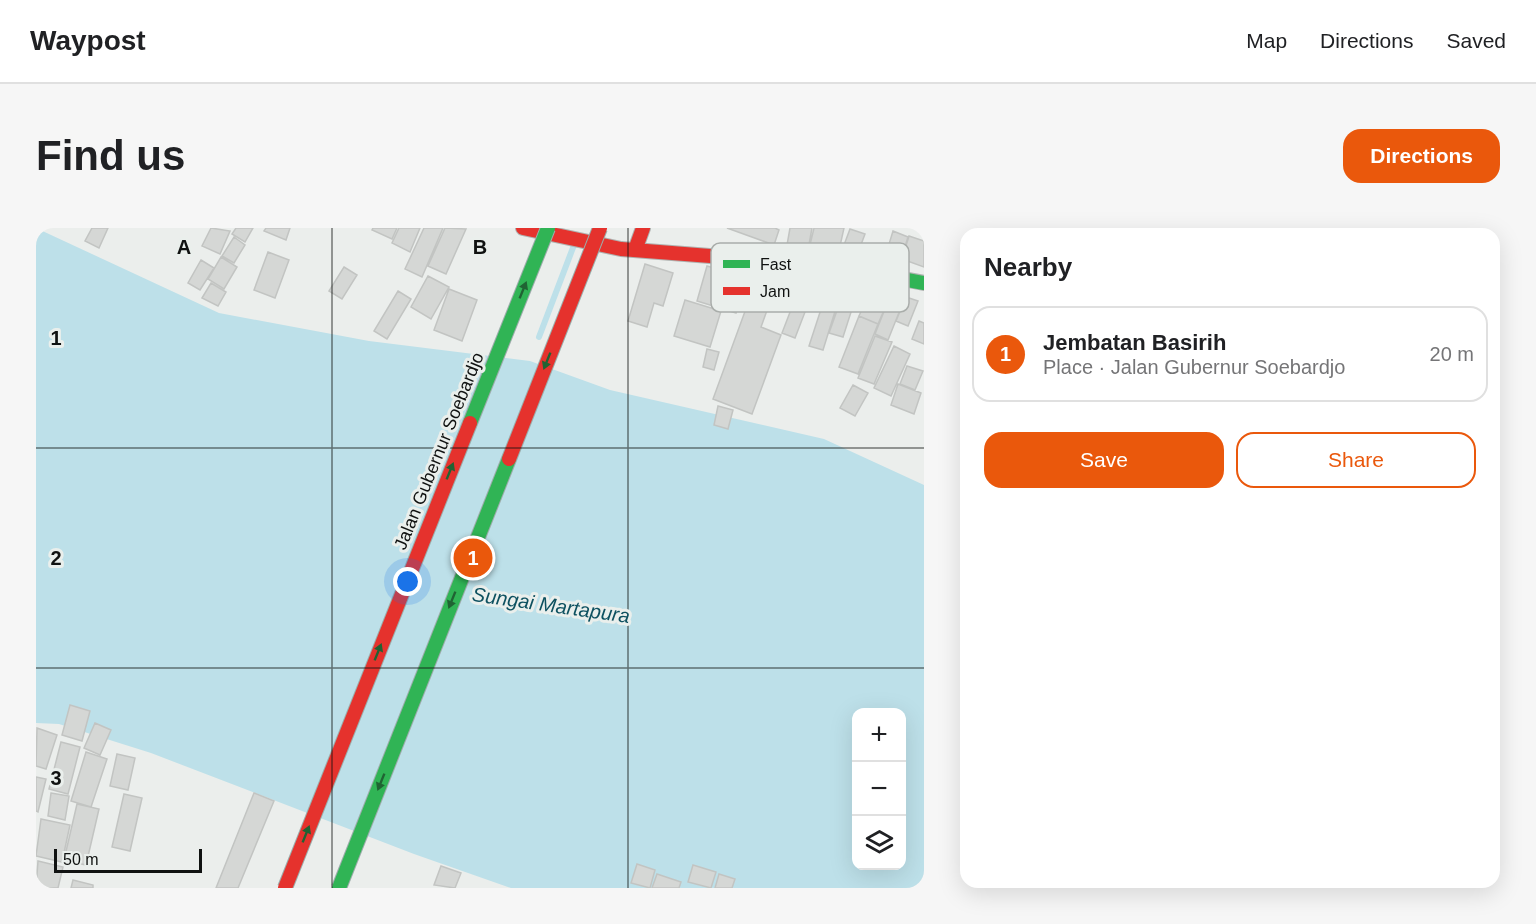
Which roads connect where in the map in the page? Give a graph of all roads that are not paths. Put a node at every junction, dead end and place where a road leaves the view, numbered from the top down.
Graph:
1 (523, 228) edge
2 (548, 228) edge
3 (600, 228) edge
4 (643, 228) edge
5 (635, 250) junction
6 (711, 256) edge
7 (909, 280) edge
8 (924, 283) edge
9 (285, 888) edge
10 (339, 888) edge

1 - 5 main road
9 -> 2 main road, Jalan Gubernur Soebardjo, bridge
3 -> 10 main road, bridge
4 - 5 main road
5 - 6 main road
7 - 8 main road

